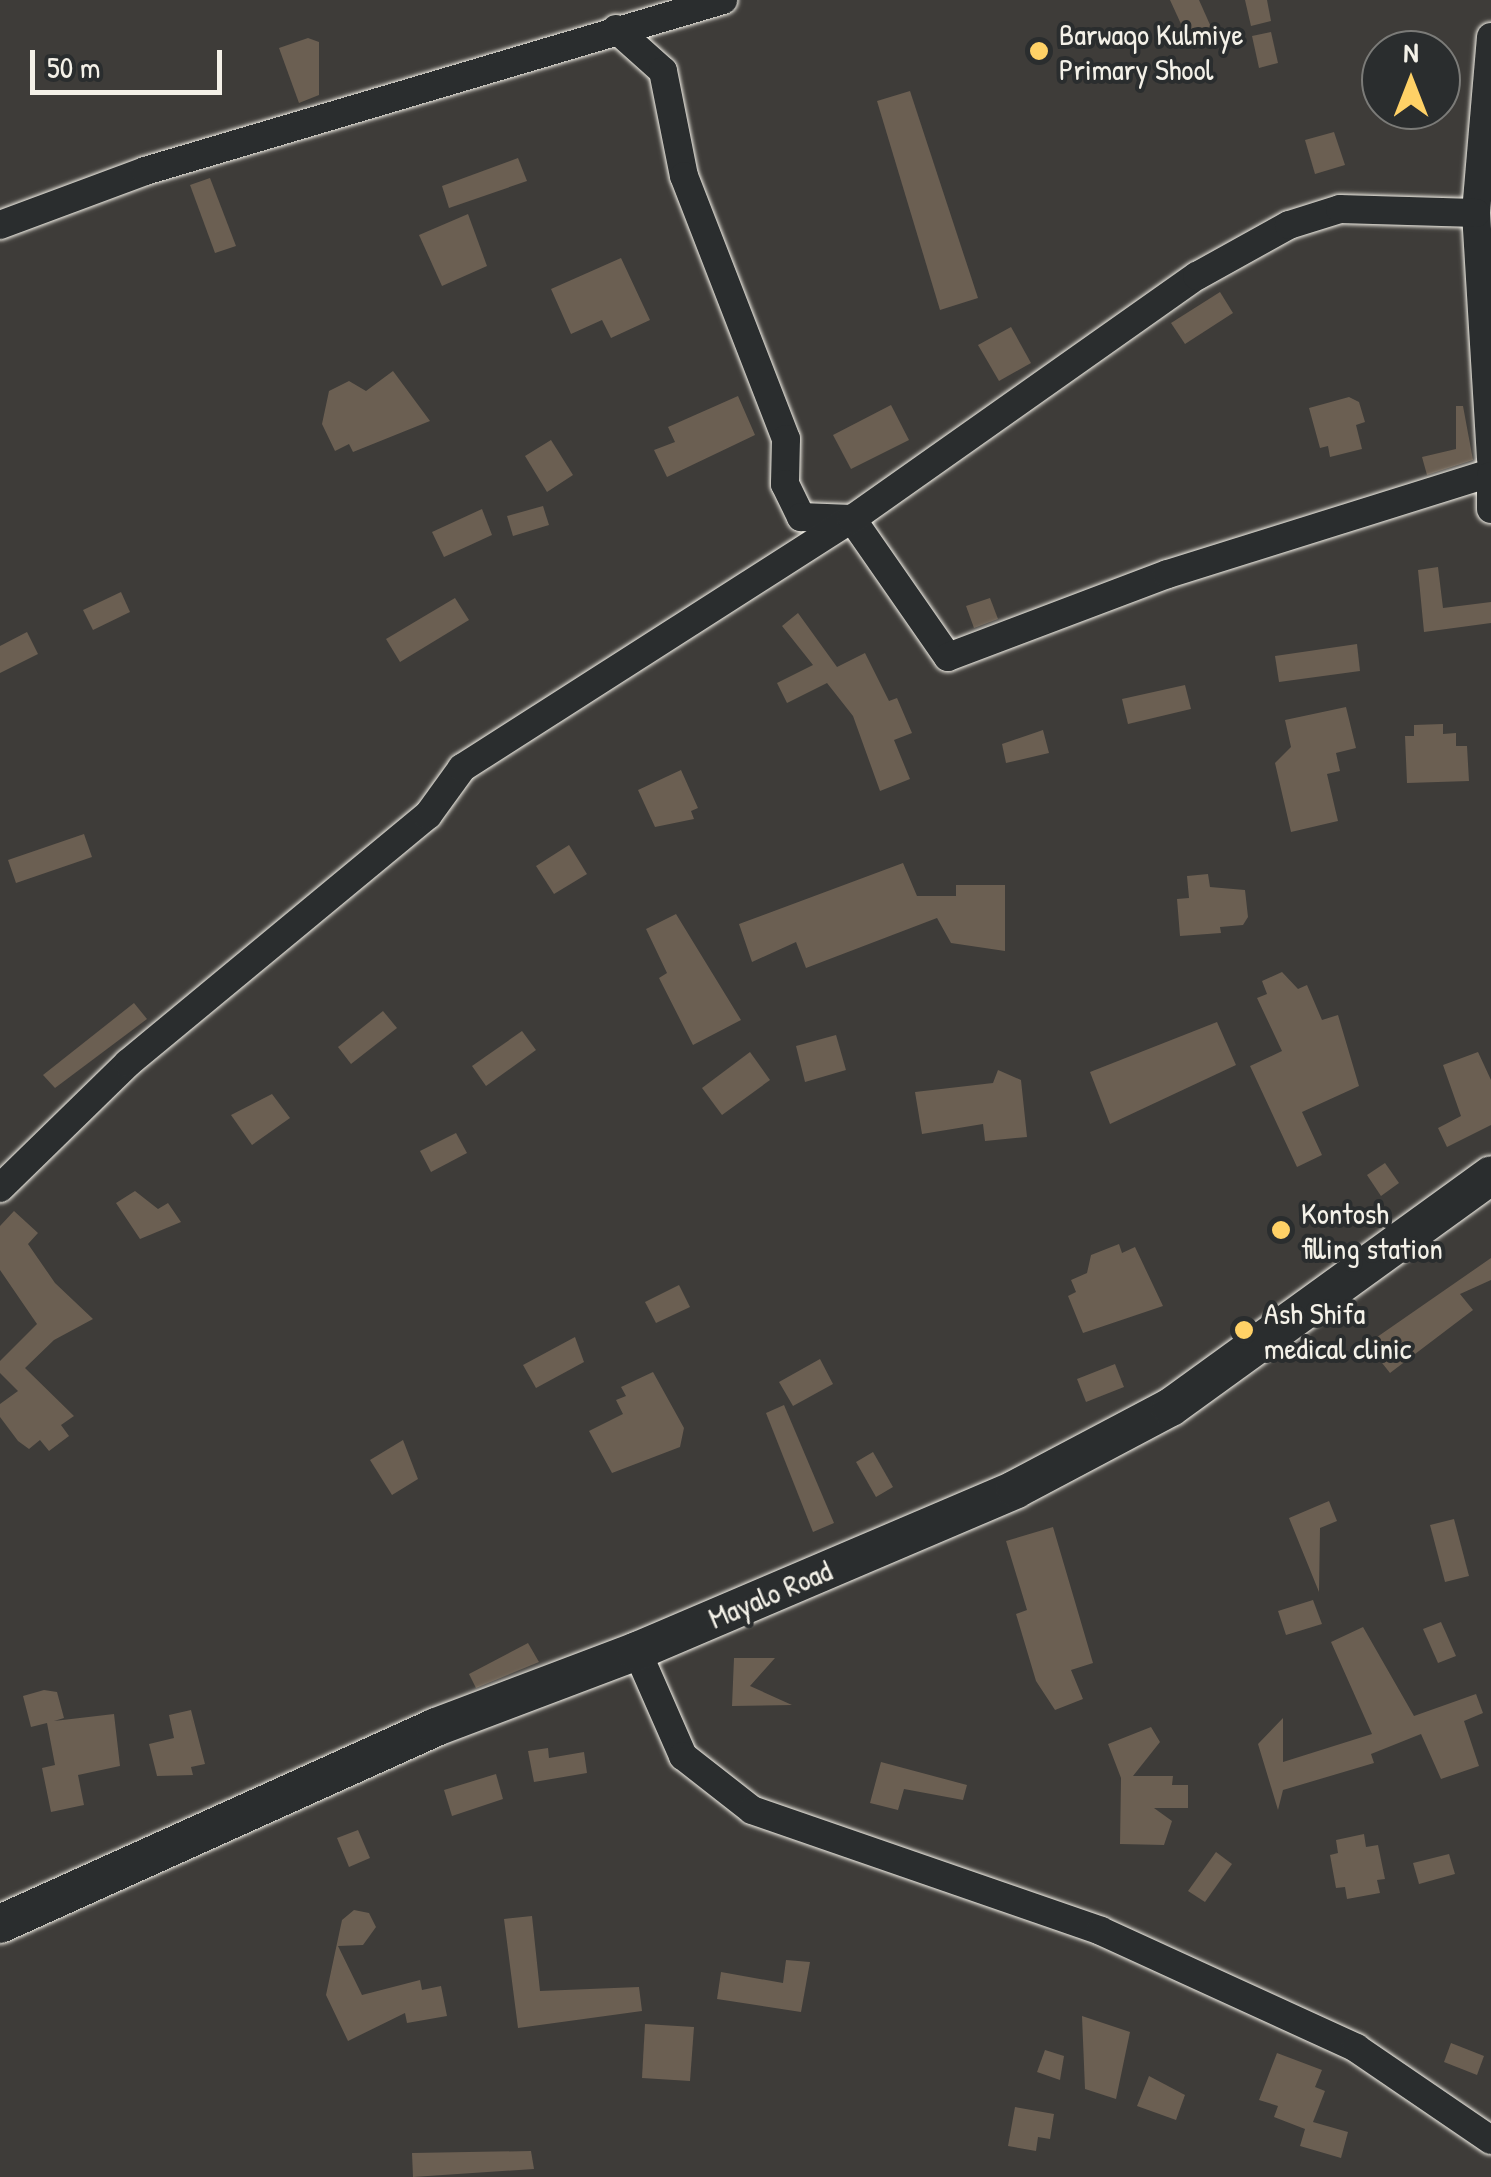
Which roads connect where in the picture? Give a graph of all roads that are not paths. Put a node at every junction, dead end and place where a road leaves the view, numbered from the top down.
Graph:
1 (723, 0) edge
2 (616, 30) junction
3 (1491, 36) edge
4 (1476, 213) junction
5 (0, 225) edge
6 (1490, 471) edge
7 (1491, 508) edge
8 (852, 519) junction
9 (1491, 1175) edge
10 (0, 1188) edge
11 (637, 1651) junction
12 (0, 1924) edge
13 (1491, 2140) edge

1 - 2 street
2 - 5 street
2 - 8 street
3 - 4 street
4 - 6 street
4 - 8 street
6 - 7 street
6 - 8 street
8 - 10 street
9 - 11 street, Mayalo Road
11 - 12 street, Mayalo Road
11 - 13 street

